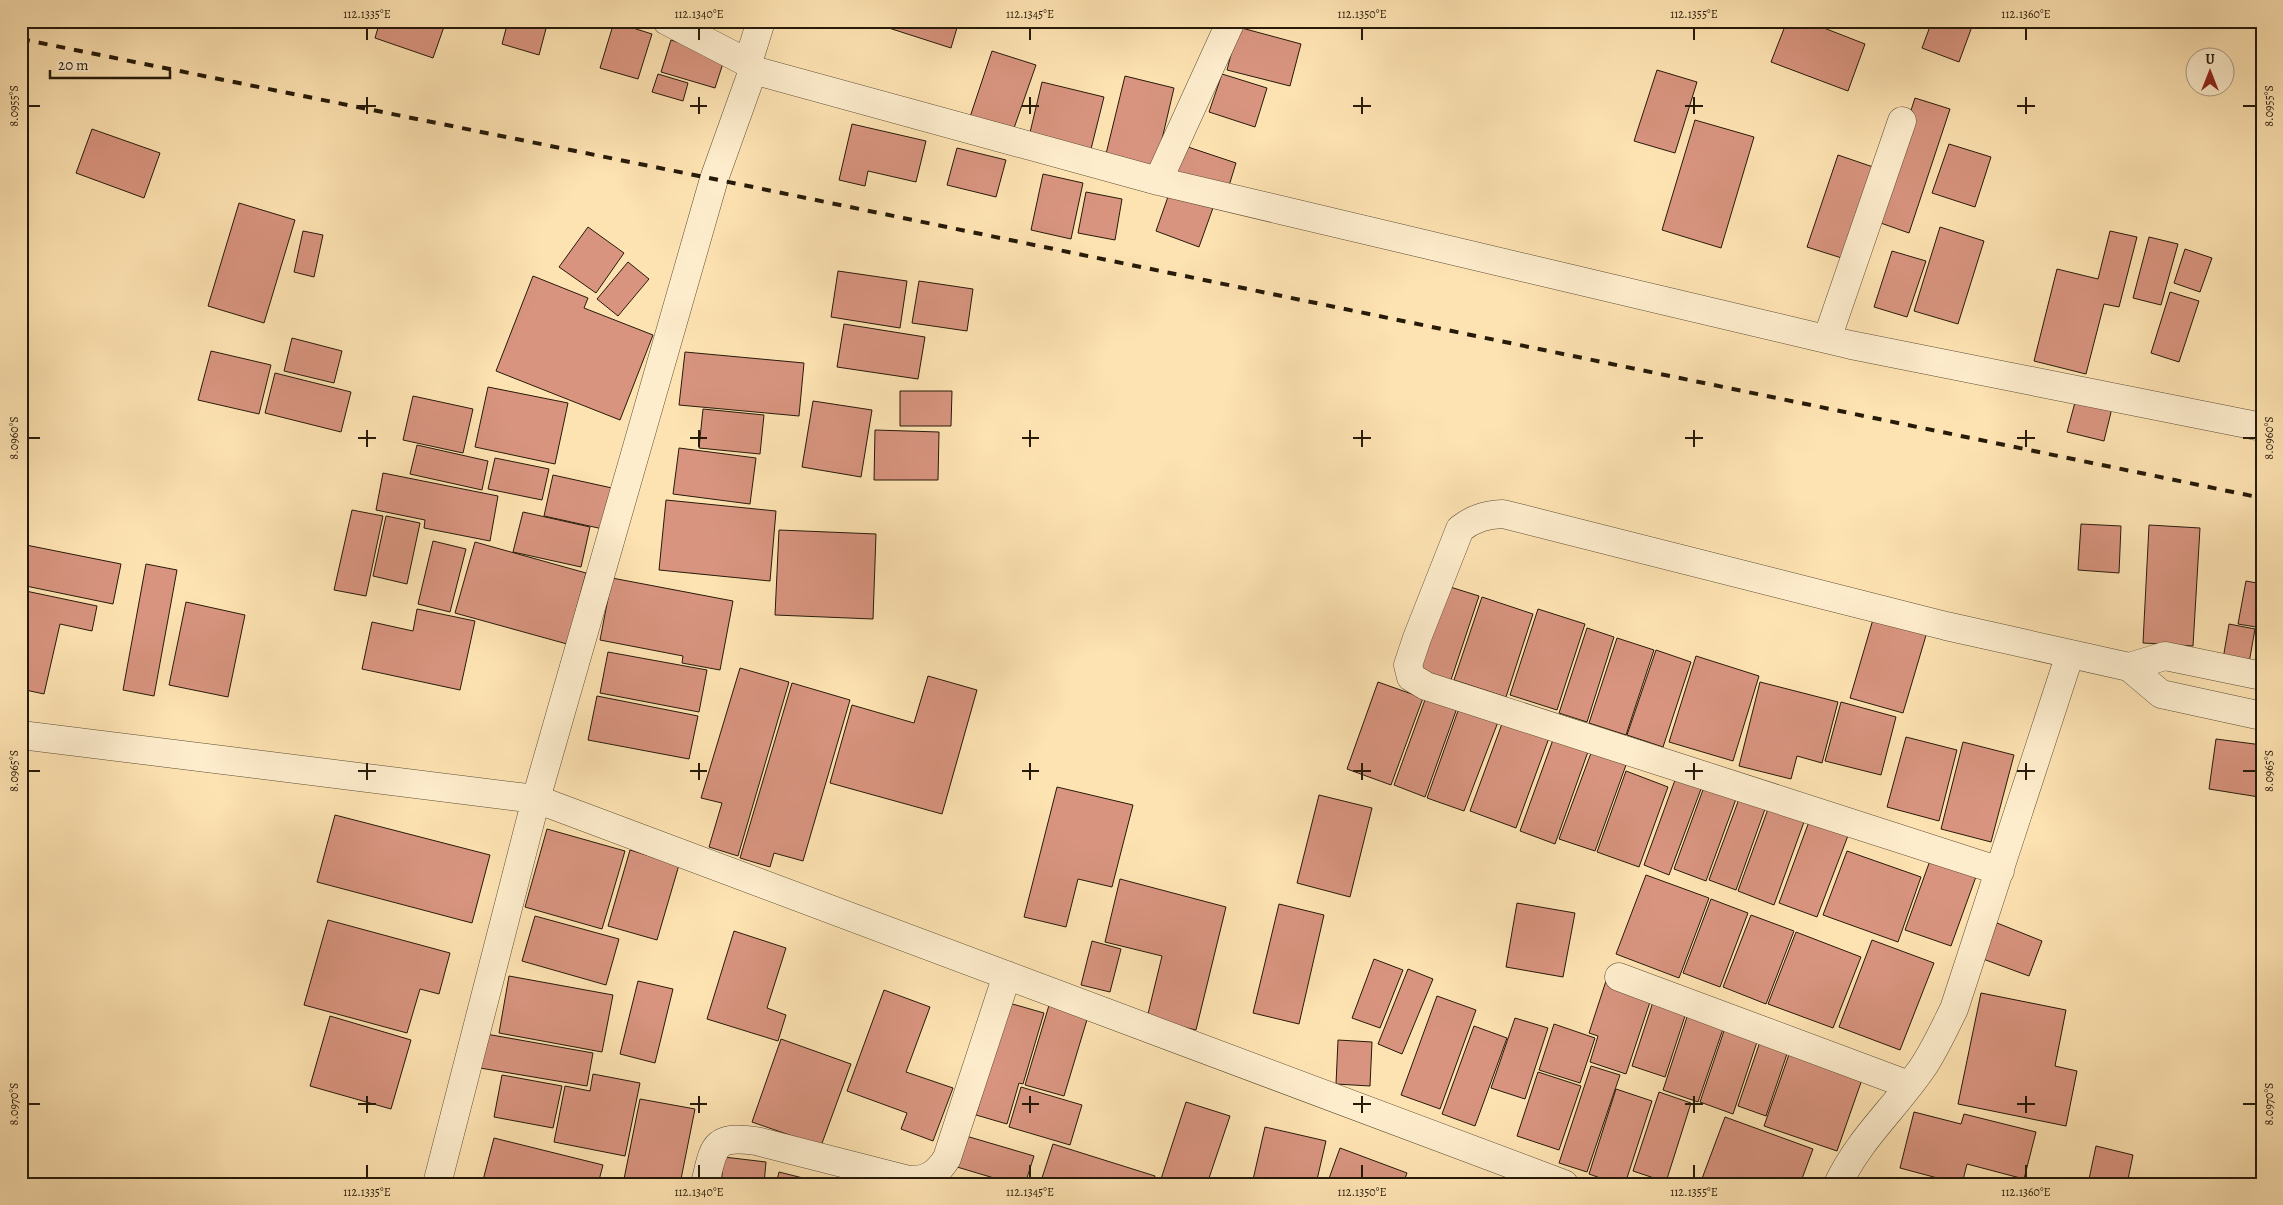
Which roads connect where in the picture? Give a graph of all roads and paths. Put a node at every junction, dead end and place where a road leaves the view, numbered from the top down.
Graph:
1 (667, 21) edge
2 (761, 21) edge
3 (1230, 21) edge
4 (751, 66) junction
5 (1902, 122) dead end
6 (1158, 181) junction
7 (1827, 339) junction
8 (2262, 426) edge
9 (2070, 654) junction
10 (2129, 667) junction
11 (2262, 676) edge
12 (2262, 716) edge
13 (21, 736) edge
14 (536, 799) junction
15 (2000, 871) junction
16 (1007, 974) junction
17 (1619, 976) dead end
18 (1909, 1085) junction
19 (437, 1184) edge
20 (705, 1184) edge
21 (1564, 1184) edge
22 (1838, 1184) edge

1 - 4 street
2 - 4 street
3 - 6 street
4 - 6 street
4 - 14 street
5 - 7 street
6 - 7 street
7 - 8 street
9 - 10 street
9 - 15 street
9 - 15 street
10 - 11 street
10 - 12 street
13 - 14 street
14 - 16 street
14 - 19 street
15 - 18 street
16 - 20 street
16 - 21 street
17 - 18 street
18 - 22 street

